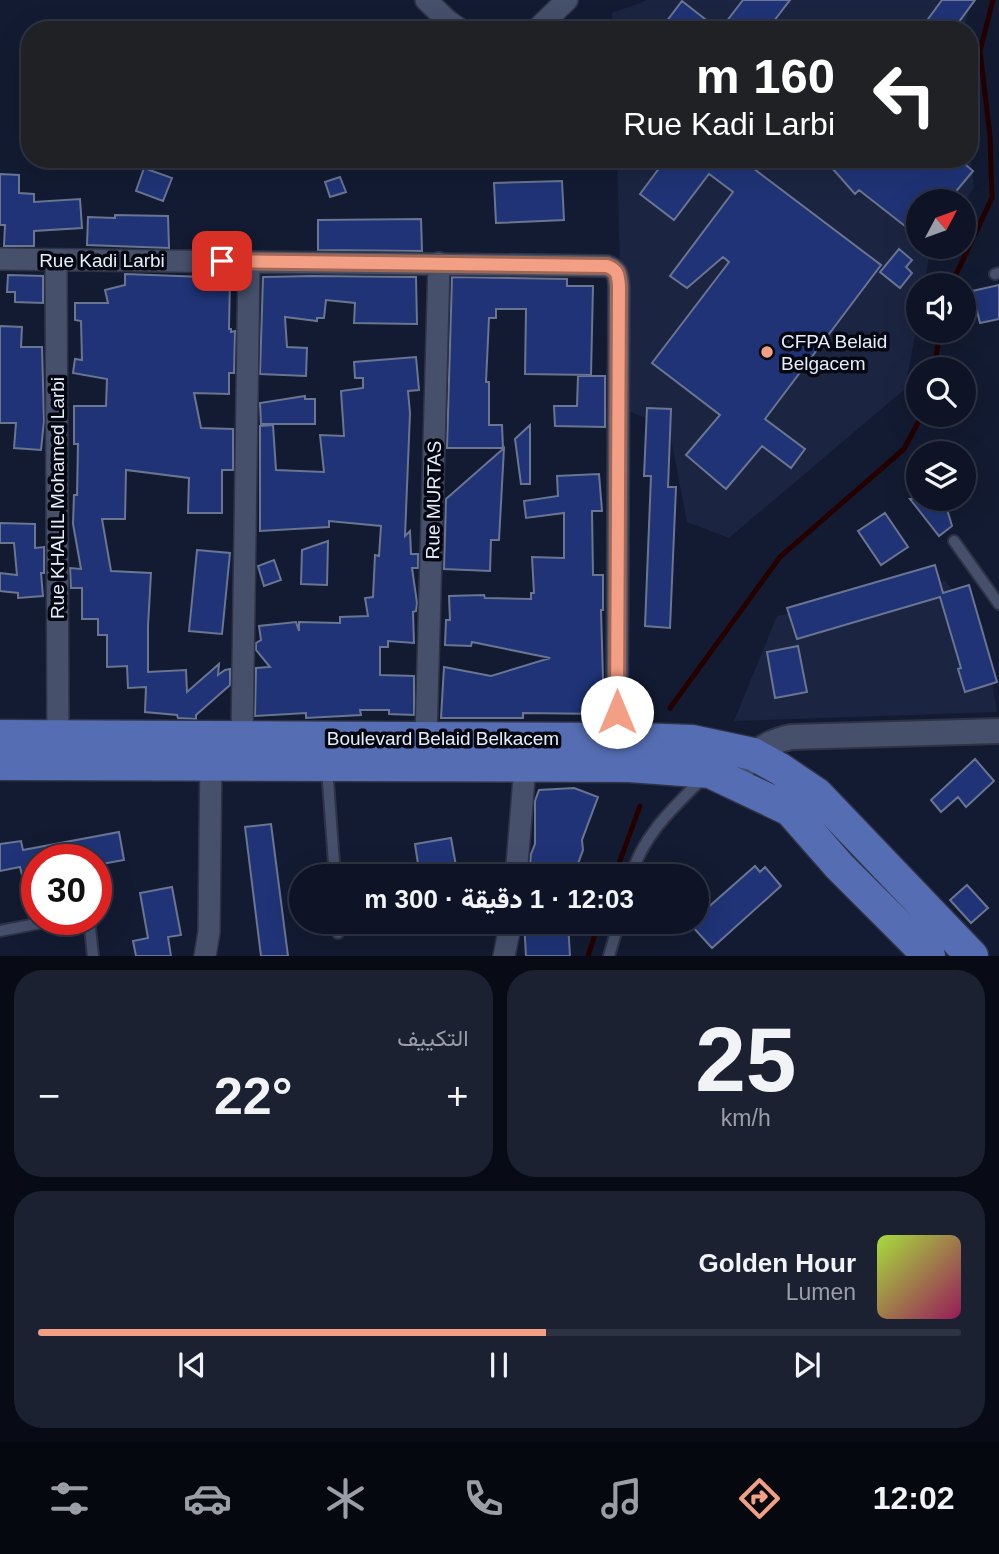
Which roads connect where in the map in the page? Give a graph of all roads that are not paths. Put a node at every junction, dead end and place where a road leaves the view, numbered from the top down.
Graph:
1 (426, 0) edge
2 (567, 0) edge
3 (450, 21) edge
4 (545, 21) edge
5 (0, 259) edge
6 (56, 260) junction
7 (249, 261) junction
8 (439, 262) junction
9 (954, 541) dead end
10 (999, 604) edge
11 (999, 731) edge
12 (0, 736) edge
13 (58, 736) junction
14 (242, 737) junction
15 (426, 738) junction
16 (628, 748) junction
17 (211, 751) junction
18 (752, 754) junction
19 (0, 764) edge
20 (327, 765) junction
21 (525, 766) junction
22 (704, 766) junction
23 (333, 864) edge
24 (517, 864) edge
25 (637, 864) edge
26 (21, 927) edge
27 (0, 931) edge
28 (509, 934) edge
29 (615, 934) edge
30 (91, 935) edge
31 (93, 956) edge
32 (205, 956) edge
33 (504, 956) edge
34 (610, 956) edge
35 (929, 956) edge
36 (972, 956) edge

1 - 3 street
2 - 4 street
5 - 6 street, Rue Kadi Larbi
6 - 7 street, Rue Kadi Larbi
6 - 13 street, Rue KHALIL Mohamed Larbi
7 - 8 street, Rue Kadi Larbi
7 - 14 street
8 - 15 street, Rue MURTAS
8 - 16 street, Rue Kadi Larbi
9 - 10 lane
11 - 18 street
12 - 13 main road, Boulevard Belaid Belkacem
13 - 17 main road, Boulevard Belaid Belkacem
14 - 15 main road, Boulevard Belaid Belkacem
14 - 17 main road, Boulevard Belaid Belkacem
15 - 16 main road, Boulevard Belaid Belkacem
16 - 21 main road, Boulevard Belaid Belkacem
16 - 22 main road, Boulevard Belaid Belkacem
17 - 19 main road, Boulevard Belaid Belkacem
17 - 20 main road, Boulevard Belaid Belkacem
17 - 32 street
18 - 22 main road, Boulevard Belaid Belkacem
18 - 22 street
18 - 36 main road, Boulevard Belaid Belkacem
20 - 21 main road, Boulevard Belaid Belkacem
20 - 23 lane
21 - 24 street
22 - 25 lane
22 - 35 main road, Boulevard Belaid Belkacem
26 - 27 lane
28 - 33 street
29 - 34 lane
30 - 31 lane

